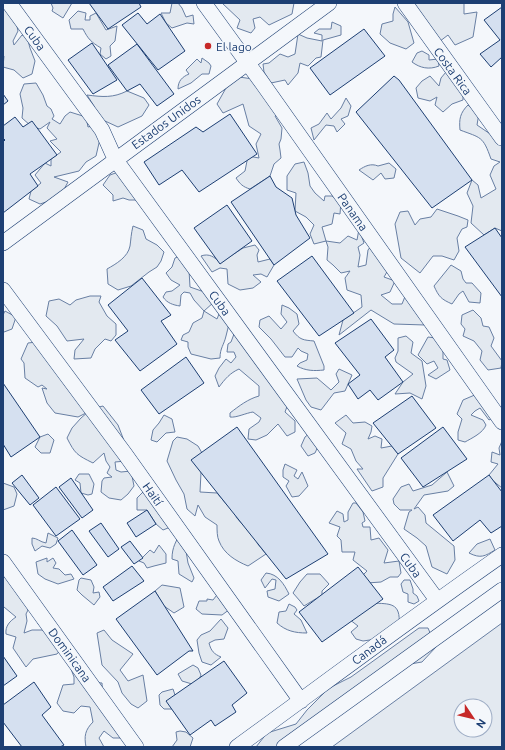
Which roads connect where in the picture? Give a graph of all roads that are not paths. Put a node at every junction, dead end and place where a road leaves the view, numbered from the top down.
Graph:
1 (9, 3) edge
2 (204, 3) edge
3 (329, 3) edge
4 (405, 3) edge
5 (247, 63) junction
6 (502, 138) edge
7 (116, 159) junction
8 (3, 243) edge
9 (3, 290) edge
10 (502, 422) edge
11 (502, 556) edge
12 (3, 562) edge
13 (502, 590) edge
14 (437, 600) junction
15 (301, 701) junction
16 (136, 747) edge
17 (237, 747) edge
18 (284, 747) edge

1 - 7 street, Cuba
2 - 5 street, Panama
3 - 5 street, Estados Unidos
4 - 6 street, Costa Rica
5 - 7 street, Estados Unidos
5 - 10 street, Panama
7 - 8 street, Estados Unidos
7 - 14 street, Cuba
9 - 15 street, Haití
11 - 14 street, Canadá
12 - 16 street, Dominicana
13 - 18 street
14 - 15 street, Canadá
15 - 17 street, Canadá

